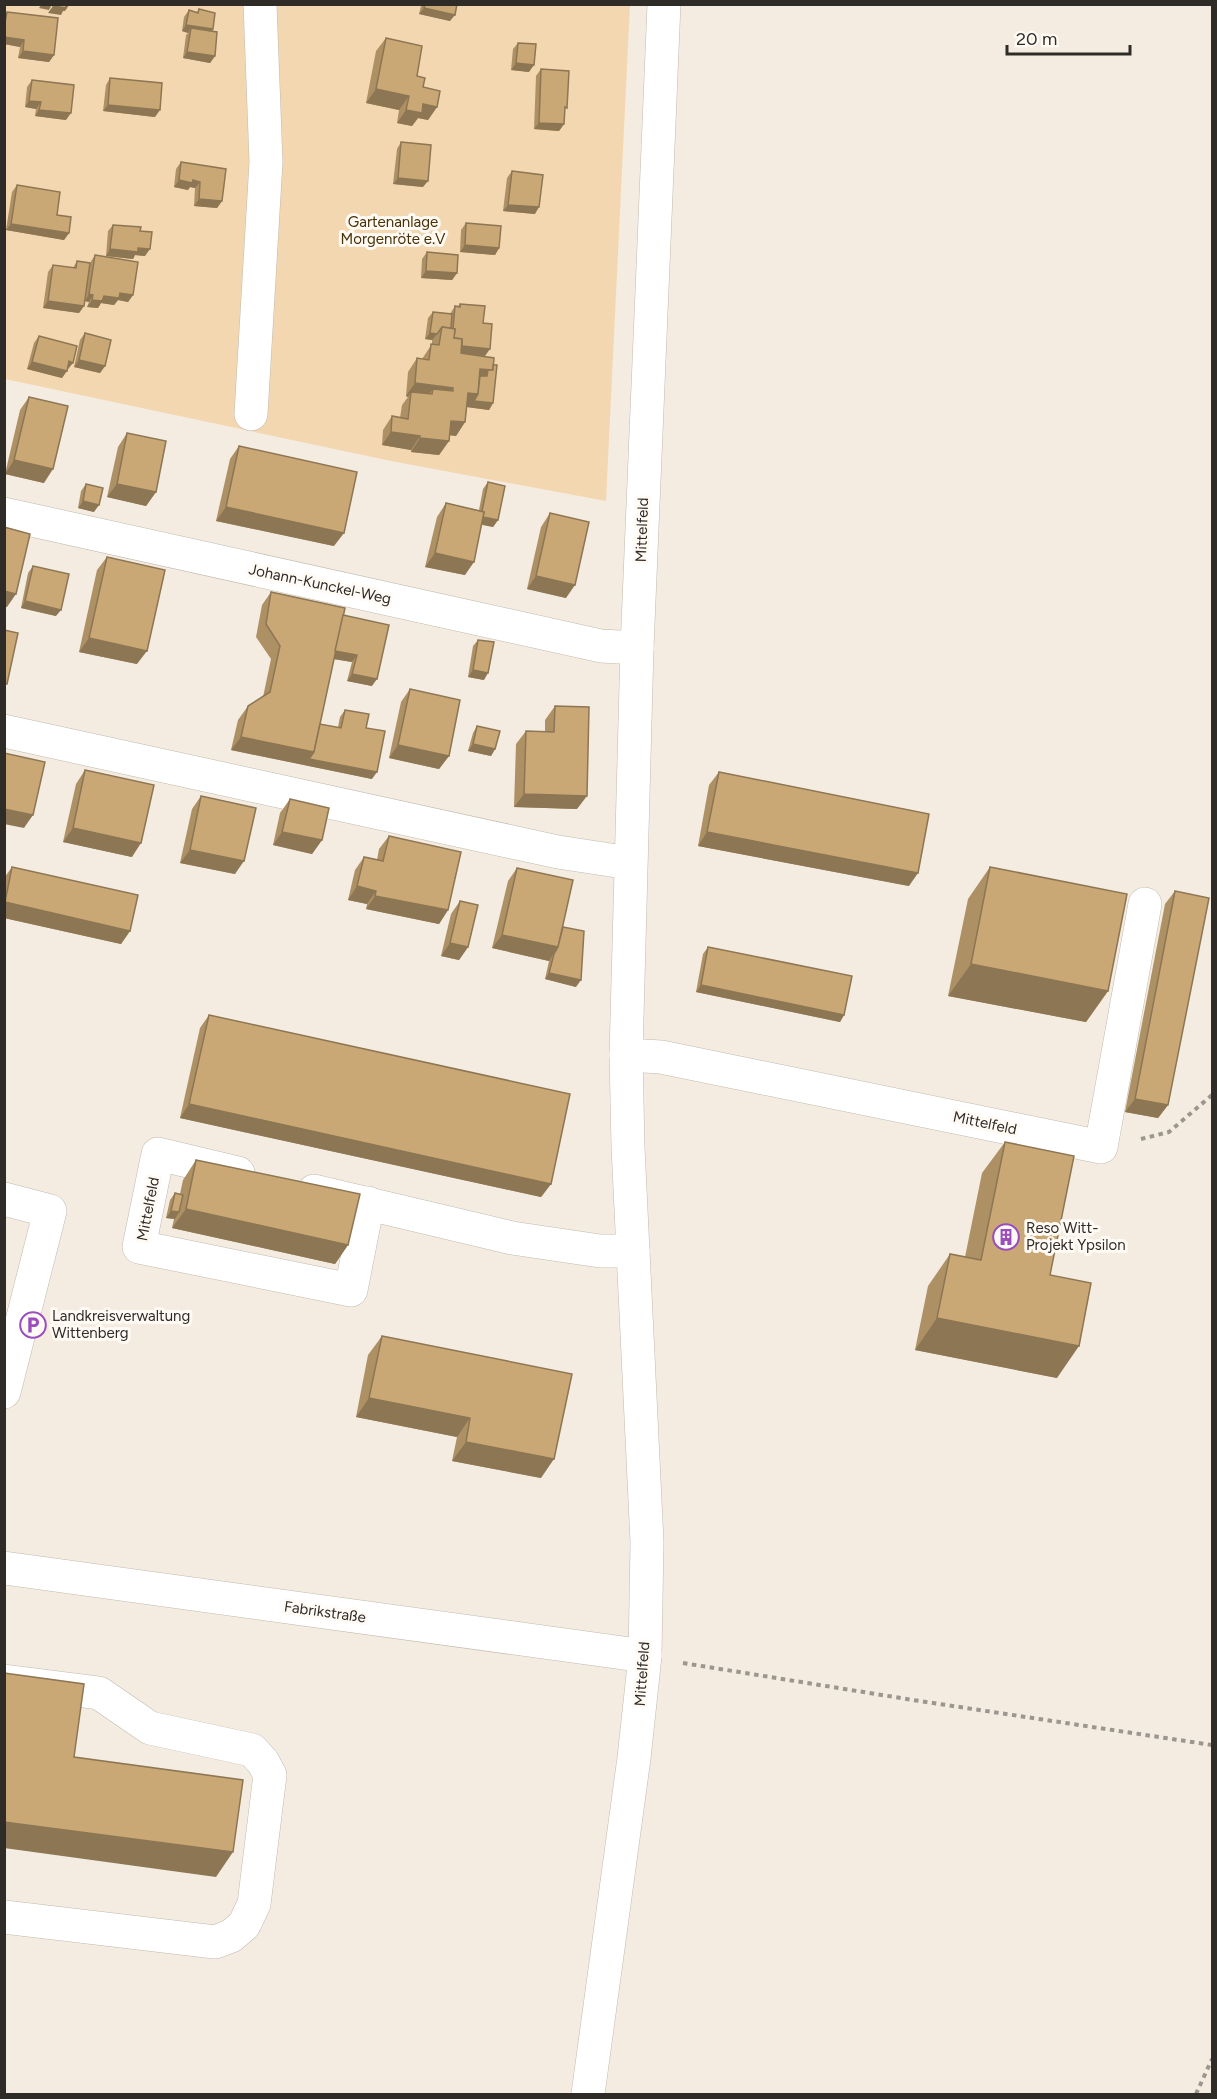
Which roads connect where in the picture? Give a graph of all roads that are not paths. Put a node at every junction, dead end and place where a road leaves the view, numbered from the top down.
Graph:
1 (260, 4) edge
2 (664, 4) edge
3 (251, 414) dead end
4 (4, 514) edge
5 (637, 648) junction
6 (4, 731) edge
7 (630, 863) junction
8 (1145, 904) dead end
9 (626, 1055) junction
10 (4, 1199) edge
11 (368, 1203) junction
12 (633, 1251) junction
13 (4, 1392) edge
14 (4, 1568) edge
15 (645, 1656) junction
16 (4, 1681) edge
17 (4, 1917) edge
18 (588, 2094) edge

1 - 3 street
2 - 5 street, Mittelfeld
4 - 5 street, Johann-Kunckel-Weg
5 - 7 street, Mittelfeld
6 - 7 street
7 - 9 street, Mittelfeld
8 - 9 street, Mittelfeld
9 - 12 street, Mittelfeld
10 - 13 street
11 - 11 street, Mittelfeld
11 - 12 street, Mittelfeld
12 - 15 street, Mittelfeld
14 - 15 street, Fabrikstraße
15 - 18 street, Mittelfeld
16 - 17 street

